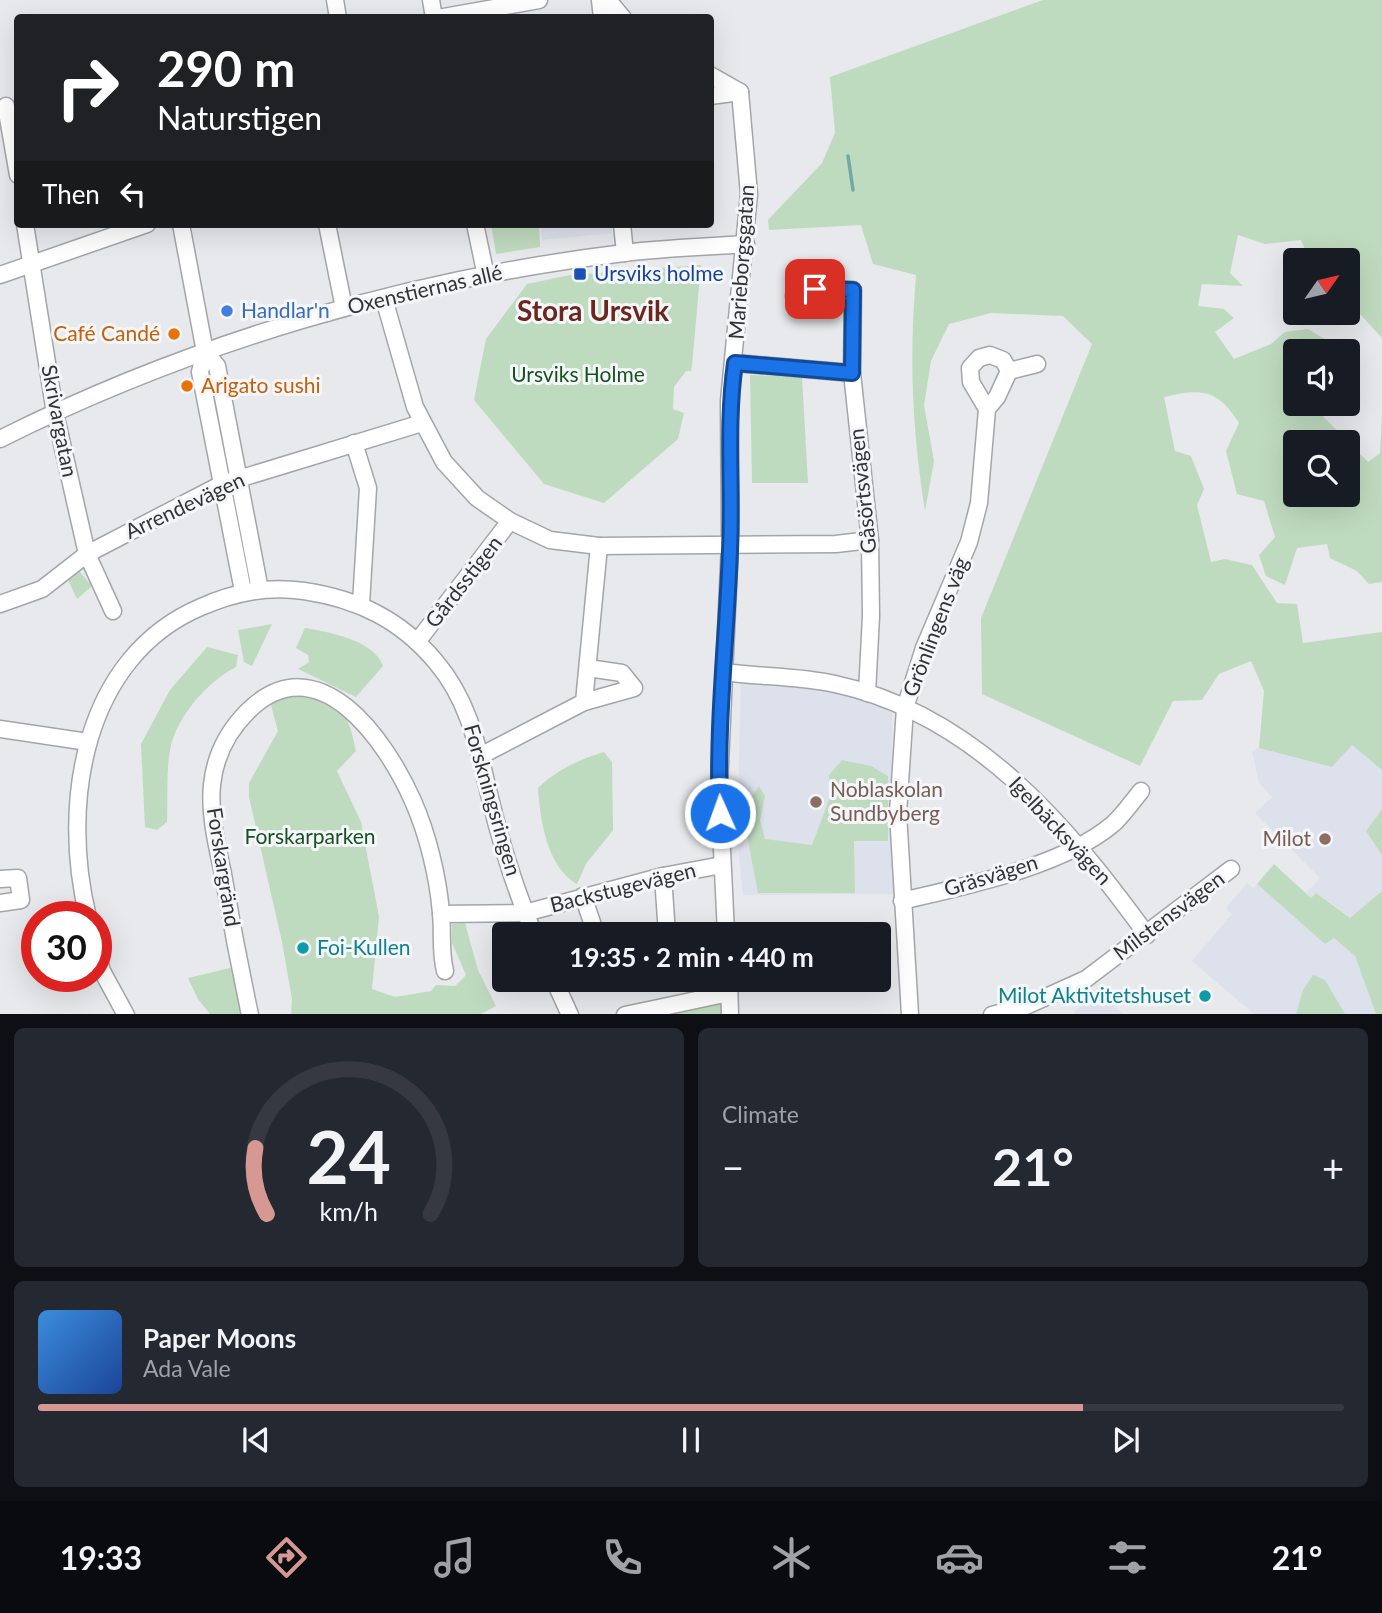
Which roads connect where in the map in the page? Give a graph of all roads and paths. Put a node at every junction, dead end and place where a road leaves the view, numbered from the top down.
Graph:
1 (539, 0) edge
2 (608, 0) edge
3 (459, 14) edge
4 (620, 14) edge
5 (714, 77) edge
6 (740, 92) junction
7 (714, 95) edge
8 (8, 105) edge
9 (14, 147) edge
10 (27, 228) edge
11 (135, 228) edge
12 (182, 228) edge
13 (328, 228) edge
14 (476, 228) edge
15 (622, 228) edge
16 (746, 244) junction
17 (625, 253) junction
18 (32, 263) junction
19 (0, 275) edge
20 (486, 276) junction
21 (794, 296) dead end
22 (384, 299) junction
23 (344, 308) junction
24 (205, 352) junction
25 (735, 363) junction
26 (1037, 364) dead end
27 (1009, 371) junction
28 (852, 373) junction
29 (222, 393) junction
30 (205, 397) junction
31 (986, 409) junction
32 (55, 413) junction
33 (422, 423) junction
34 (0, 439) edge
35 (354, 443) junction
36 (238, 479) junction
37 (222, 484) junction
38 (510, 521) junction
39 (870, 540) junction
40 (730, 543) junction
41 (599, 545) junction
42 (88, 554) junction
43 (251, 591) junction
44 (0, 604) edge
45 (361, 604) junction
46 (113, 611) dead end
47 (417, 642) junction
48 (588, 668) junction
49 (724, 672) junction
50 (867, 693) junction
51 (584, 702) junction
52 (905, 708) junction
53 (0, 729) edge
54 (88, 742) junction
55 (482, 755) junction
56 (1141, 791) dead end
57 (1078, 845) junction
58 (722, 865) junction
59 (1231, 869) dead end
60 (663, 876) junction
61 (0, 879) edge
62 (583, 896) junction
63 (84, 901) edge
64 (902, 901) junction
65 (0, 903) edge
66 (525, 913) junction
67 (441, 914) junction
68 (529, 922) edge
69 (592, 922) edge
70 (666, 922) edge
71 (725, 922) edge
72 (1147, 935) junction
73 (445, 971) dead end
74 (112, 989) edge
75 (560, 992) edge
76 (707, 992) edge
77 (729, 992) edge
78 (126, 1014) edge
79 (250, 1014) edge
80 (570, 1014) edge
81 (625, 1014) edge
82 (730, 1014) edge
83 (910, 1014) edge
84 (992, 1014) edge

1 - 3 street
2 - 4 street
5 - 6 street
6 - 7 street
6 - 16 street, Marieborgsgatan
8 - 9 street
10 - 18 street, Skrivargatan
11 - 18 street
12 - 24 street
13 - 23 street
14 - 20 street
15 - 17 street
16 - 17 street, Oxenstiernas allé
16 - 25 street, Marieborgsgatan
17 - 20 street, Oxenstiernas allé
18 - 19 street
18 - 32 street, Skrivargatan
20 - 22 street, Oxenstiernas allé
21 - 28 street, Gåsörtsvägen
22 - 23 street, Oxenstiernas allé
22 - 33 street
23 - 24 street, Oxenstiernas allé
24 - 29 street
24 - 30 street
24 - 32 street, Oxenstiernas allé
25 - 28 street
25 - 40 street, Marieborgsgatan
26 - 27 street
27 - 31 street, Grönlingens väg
27 - 31 street, Grönlingens väg
28 - 39 street, Gåsörtsvägen
29 - 30 street
29 - 36 street
30 - 37 street
31 - 52 street, Grönlingens väg
32 - 34 street, Oxenstiernas allé
32 - 42 street, Skrivargatan
33 - 35 street, Arrendevägen
33 - 38 street
35 - 36 street, Arrendevägen
35 - 45 street
36 - 37 street, Arrendevägen
36 - 43 street
37 - 42 street, Arrendevägen
37 - 43 street
38 - 41 street
38 - 47 street, Gårdsstigen
39 - 40 street
39 - 50 street, Gåsörtsvägen
40 - 41 street
40 - 49 street, Marieborgsgatan
41 - 48 street
42 - 44 street, Arrendevägen
42 - 46 street, Skrivargatan
43 - 45 street, Forskningsringen
43 - 54 street, Forskningsringen
45 - 47 street, Forskningsringen
47 - 55 street, Forskningsringen
48 - 51 street
48 - 51 street
49 - 50 street, Igelbäcksvägen
49 - 58 street, Marieborgsgatan
50 - 52 street, Igelbäcksvägen
51 - 55 street
52 - 57 street, Igelbäcksvägen
52 - 64 street, Grönlingens väg
53 - 54 street
54 - 63 street, Forskningsringen
55 - 66 street, Forskningsringen
56 - 57 street, Gräsvägen
57 - 64 street, Gräsvägen
57 - 72 street, Igelbäcksvägen
58 - 60 street, Backstugevägen
58 - 71 street, Marieborgsgatan
59 - 72 street, Milstensvägen
60 - 62 street, Backstugevägen
60 - 70 street
61 - 65 street
62 - 66 street, Backstugevägen
62 - 69 street
64 - 83 street, Grönlingens väg
66 - 67 street, Backstugevägen
66 - 68 street, Forskningsringen
67 - 73 street, Forskargränd
67 - 79 street, Forskargränd
72 - 84 street, Milstensvägen
74 - 78 street
75 - 80 street
76 - 81 street
77 - 82 street

